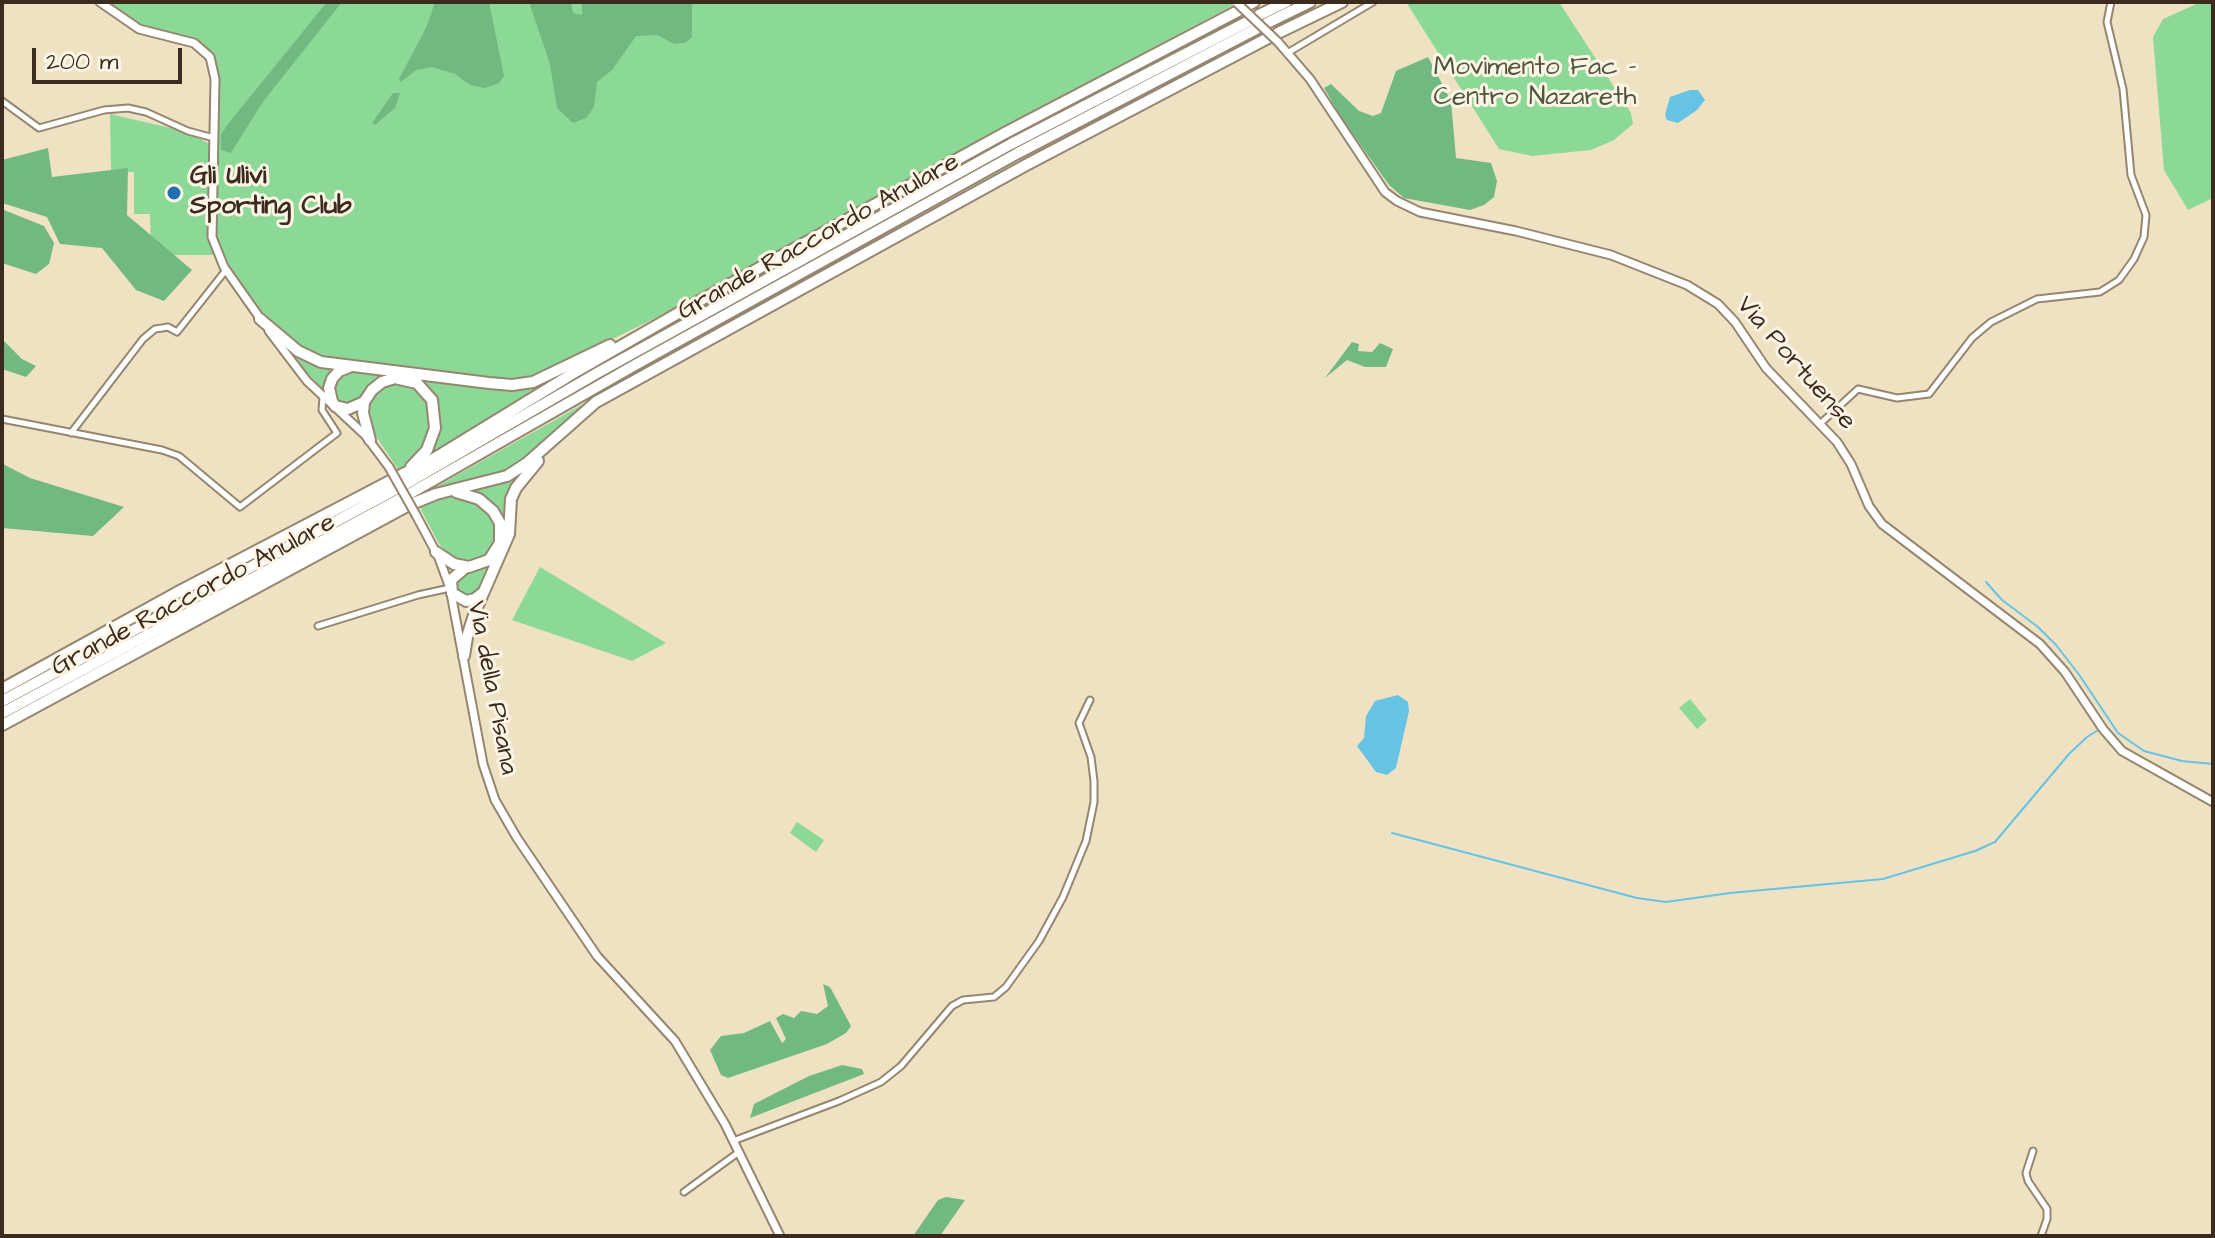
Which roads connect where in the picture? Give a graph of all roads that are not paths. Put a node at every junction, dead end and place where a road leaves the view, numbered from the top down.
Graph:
1 (100, 2) edge
2 (1286, 2) edge
3 (1310, 2) edge
4 (1342, 2) edge
5 (1373, 2) edge
6 (2111, 2) edge
7 (1243, 4) edge
8 (1258, 22) junction
9 (1275, 38) junction
10 (1289, 52) junction
11 (2, 101) edge
12 (214, 138) junction
13 (226, 270) junction
14 (701, 300) junction
15 (260, 319) junction
16 (349, 367) junction
17 (323, 396) junction
18 (364, 402) junction
19 (335, 406) junction
20 (583, 412) junction
21 (2, 419) edge
22 (1821, 423) junction
23 (71, 433) junction
24 (370, 440) junction
25 (403, 489) junction
26 (446, 491) junction
27 (436, 552) junction
28 (465, 568) junction
29 (450, 588) junction
30 (485, 590) junction
31 (318, 626) dead end
32 (464, 656) junction
33 (2, 689) edge
34 (1090, 700) dead end
35 (2, 701) edge
36 (2, 713) edge
37 (2, 725) edge
38 (2213, 802) edge
39 (733, 1141) junction
40 (2033, 1151) dead end
41 (739, 1152) junction
42 (684, 1192) dead end
43 (780, 1236) edge
44 (2041, 1236) edge

1 - 12 main road, Via della Pisana
2 - 8 highway, Grande Raccordo Anulare
3 - 8 highway, Grande Raccordo Anulare
4 - 9 highway, Grande Raccordo Anulare
5 - 10 street
6 - 22 street
7 - 9 main road, Via Portuense, bridge
7 - 14 highway, Grande Raccordo Anulare
8 - 25 highway, Grande Raccordo Anulare
9 - 10 main road, Via Portuense
9 - 20 highway, Grande Raccordo Anulare
10 - 22 main road, Via Portuense
11 - 12 street
12 - 13 main road, Via della Pisana
13 - 15 main road, Via della Pisana
13 - 23 street
14 - 16 highway
14 - 25 highway
15 - 16 highway
15 - 17 main road, Via della Pisana
16 - 19 highway
17 - 19 main road, Via della Pisana
17 - 23 street
18 - 19 highway
18 - 24 highway
18 - 25 highway
19 - 24 main road, Via della Pisana
20 - 26 highway, Grande Raccordo Anulare
20 - 30 highway
21 - 23 street
22 - 38 main road, Via Portuense
24 - 27 main road, Via della Pisana, bridge
25 - 26 highway, Grande Raccordo Anulare
25 - 33 highway, Grande Raccordo Anulare
25 - 35 highway, Grande Raccordo Anulare
25 - 36 highway, Grande Raccordo Anulare
25 - 37 highway, Grande Raccordo Anulare
26 - 28 highway
27 - 28 highway
27 - 29 main road, Via della Pisana
28 - 29 highway
29 - 30 highway
29 - 31 street
29 - 32 main road, Via della Pisana
30 - 32 highway
32 - 39 main road, Via della Pisana
34 - 39 street
39 - 41 main road, Via della Pisana
40 - 44 street
41 - 42 street
41 - 43 main road, Via della Pisana

